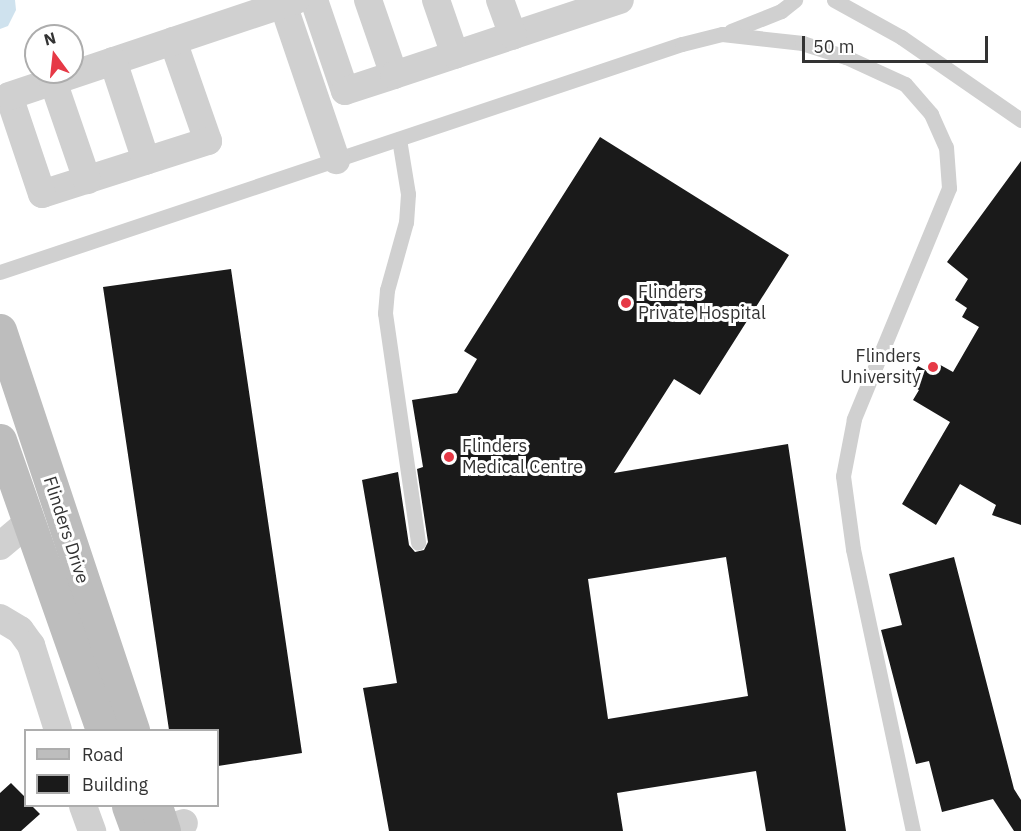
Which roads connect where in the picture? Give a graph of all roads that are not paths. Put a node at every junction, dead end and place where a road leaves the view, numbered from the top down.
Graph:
1 (314, 0) edge
2 (368, 0) edge
3 (436, 0) edge
4 (500, 0) edge
5 (620, 0) edge
6 (795, 0) edge
7 (834, 0) edge
8 (290, 2) edge
9 (570, 8) edge
10 (722, 34) junction
11 (513, 36) junction
12 (173, 41) junction
13 (454, 55) junction
14 (113, 61) junction
15 (84, 71) edge
16 (393, 75) junction
17 (44, 84) edge
18 (54, 84) edge
19 (1021, 120) edge
20 (399, 139) junction
21 (336, 160) junction
22 (146, 161) junction
23 (87, 180) junction
24 (0, 272) edge
25 (0, 330) edge
26 (0, 440) edge
27 (27, 523) junction
28 (417, 543) dead end
29 (0, 546) edge
30 (0, 618) edge
31 (58, 729) edge
32 (99, 729) edge
33 (133, 729) edge
34 (83, 807) edge
35 (130, 807) edge
36 (160, 825) edge
37 (92, 831) edge
38 (913, 831) edge

1 - 16 street
2 - 16 street
3 - 13 street
4 - 11 street
5 - 9 street
6 - 10 lane
7 - 19 lane
8 - 12 street
8 - 21 street
9 - 11 street
10 - 20 lane
10 - 38 lane
11 - 13 street
12 - 14 street
12 - 22 street
13 - 16 street
14 - 15 street
14 - 22 street
17 - 23 street
18 - 23 street
20 - 21 lane
20 - 28 lane
21 - 24 lane
22 - 23 street
25 - 33 street, Flinders Drive
26 - 27 street, Flinders Drive
27 - 29 street
27 - 32 street, Flinders Drive
30 - 31 street
34 - 37 street
35 - 36 street

